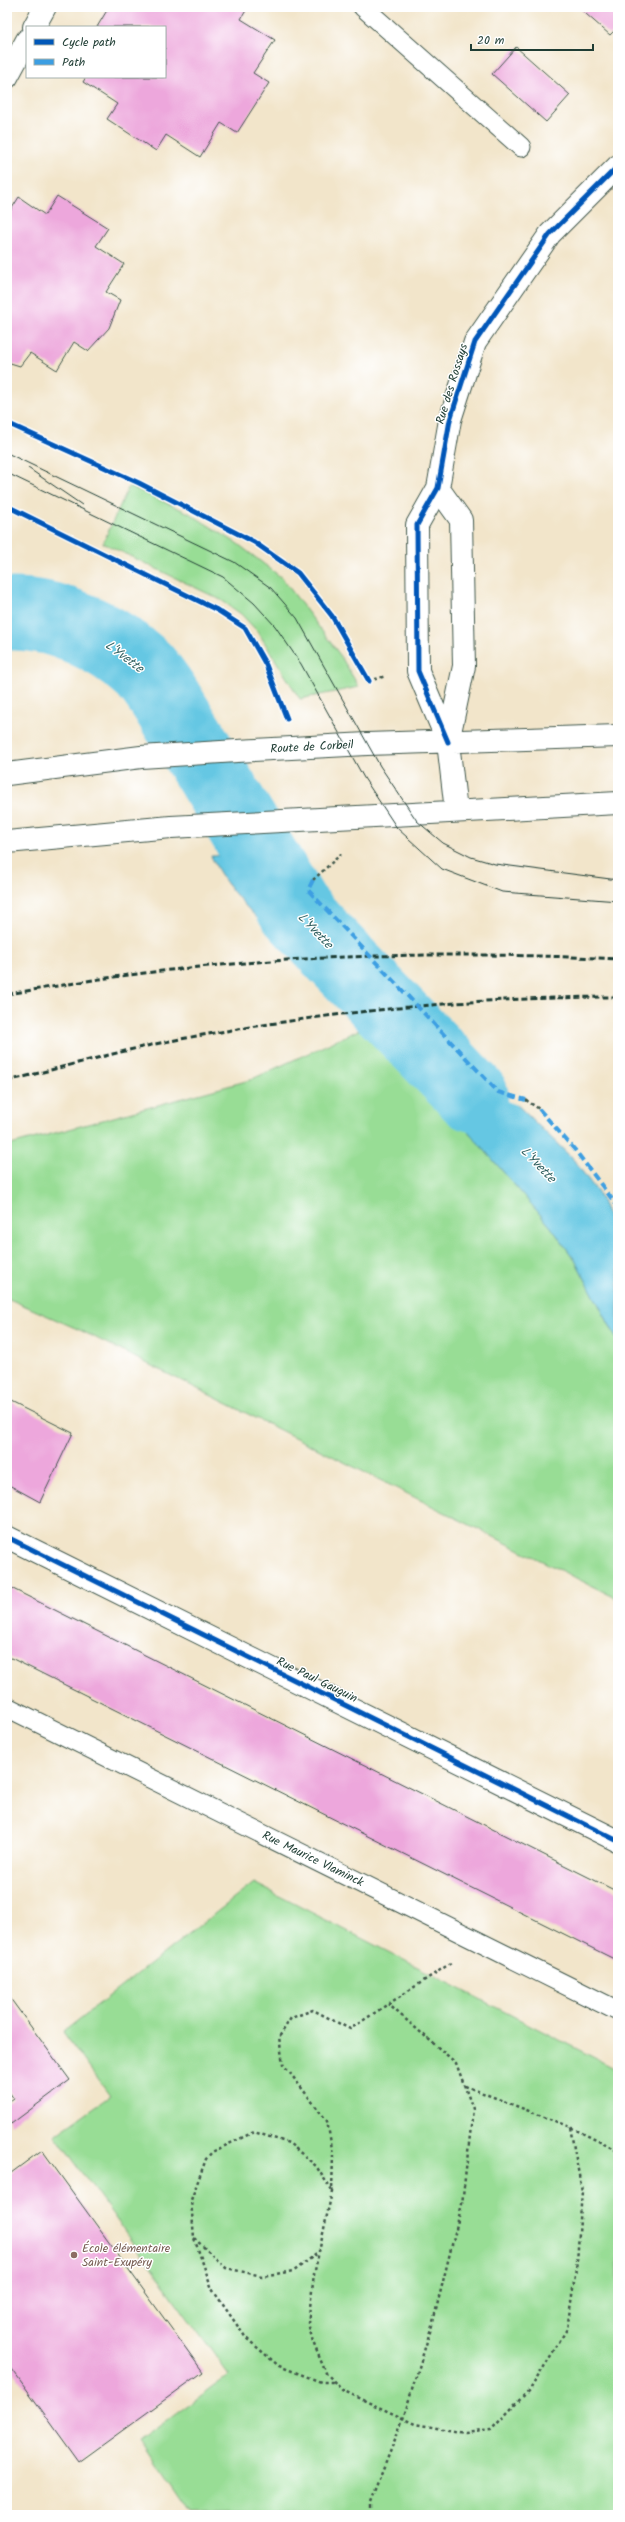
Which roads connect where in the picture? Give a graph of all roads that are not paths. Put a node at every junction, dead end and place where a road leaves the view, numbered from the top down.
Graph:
1 (45, 7) edge
2 (363, 7) edge
3 (35, 26) edge
4 (26, 42) edge
5 (7, 77) edge
6 (521, 147) dead end
7 (618, 166) edge
8 (438, 488) junction
9 (618, 736) edge
10 (448, 742) junction
11 (7, 774) edge
12 (618, 803) edge
13 (456, 811) junction
14 (7, 842) edge
15 (7, 1537) edge
16 (7, 1707) edge
17 (618, 1841) edge
18 (618, 2010) edge

1 - 3 street
2 - 6 lane
4 - 5 street
7 - 8 street, Rue des Rossays
8 - 10 street
8 - 10 street, Rue des Rossays
9 - 10 street, Route de Corbeil
10 - 11 street, Route de Corbeil
10 - 13 street
12 - 13 street
13 - 14 street
15 - 17 street, Rue Paul Gauguin
16 - 18 lane, Rue Maurice Vlaminck

